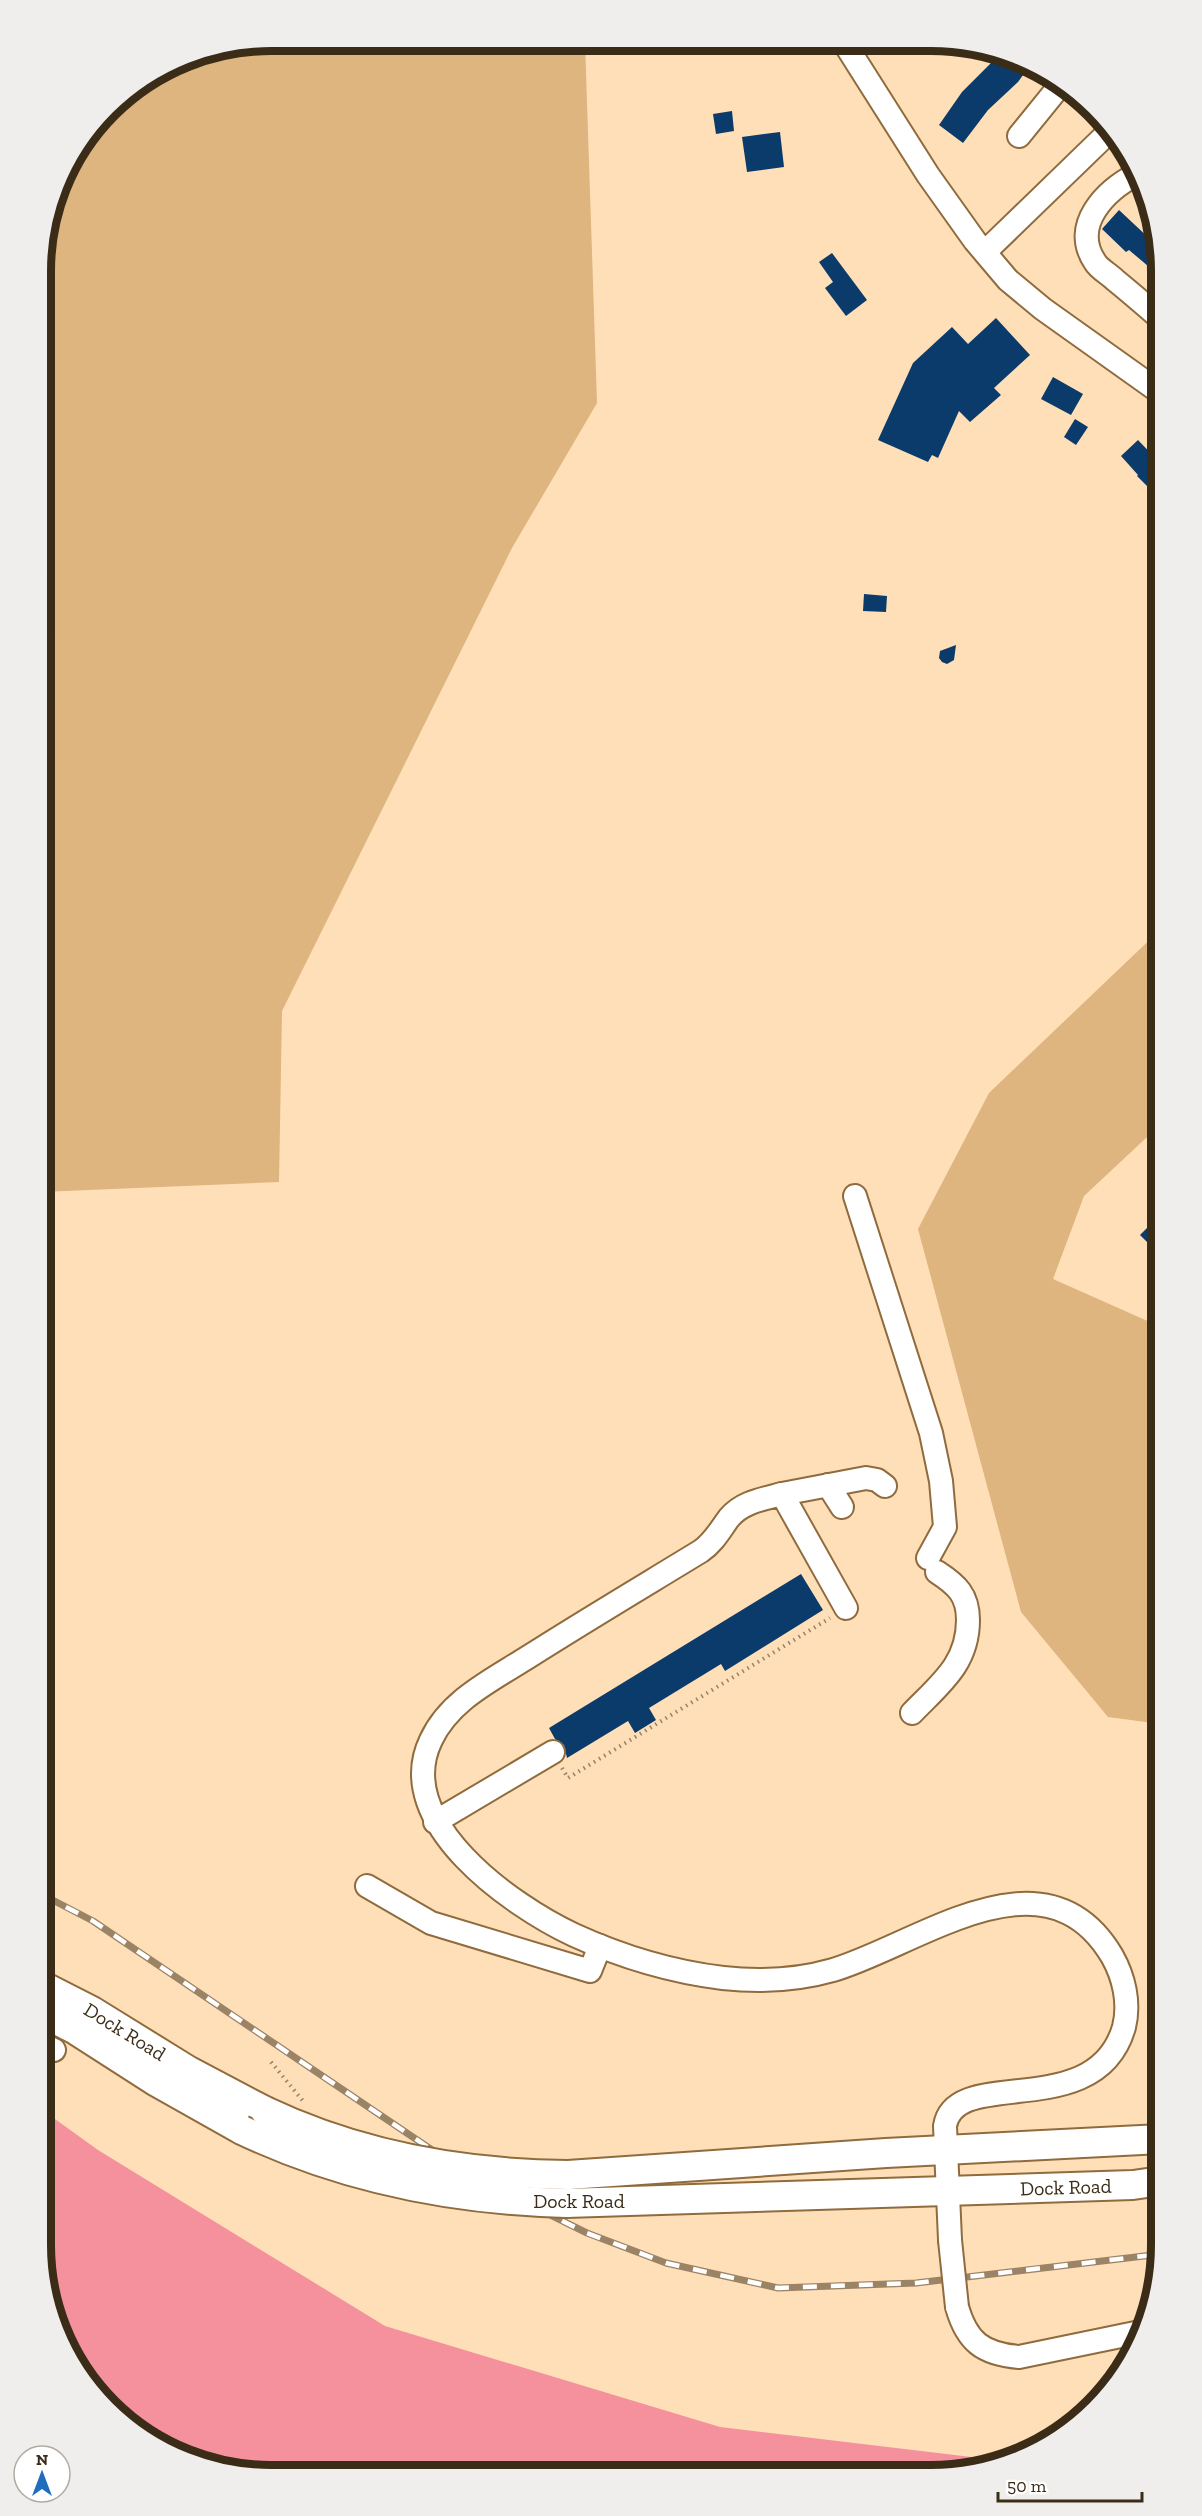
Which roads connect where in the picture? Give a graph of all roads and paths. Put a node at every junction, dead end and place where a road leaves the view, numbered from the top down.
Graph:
1 (849, 51) edge
2 (1056, 90) edge
3 (1019, 136) dead end
4 (1105, 136) edge
5 (1130, 178) edge
6 (985, 252) junction
7 (1151, 311) edge
8 (1151, 386) edge
9 (855, 1196) dead end
10 (828, 1485) junction
11 (885, 1486) dead end
12 (782, 1494) junction
13 (842, 1507) dead end
14 (846, 1608) joint
15 (912, 1713) dead end
16 (553, 1752) joint
17 (435, 1822) junction
18 (367, 1886) dead end
19 (600, 1946) junction
20 (51, 1990) edge
21 (51, 2018) edge
22 (271, 2062) dead end
23 (308, 2107) dead end
24 (1151, 2140) edge
25 (946, 2151) junction
26 (1151, 2182) edge
27 (567, 2189) junction
28 (949, 2189) junction
29 (1132, 2334) edge

1 - 6 street
2 - 3 street
4 - 6 street
5 - 7 street
6 - 8 street
9 - 15 street
10 - 11 street
10 - 12 street
10 - 13 street
12 - 14 street
12 - 17 street
14 - 16 path
16 - 17 street
17 - 19 street
18 - 19 street
19 - 25 street
20 - 27 main road, Dock Road, bridge
21 - 27 main road, Dock Road, bridge
22 - 23 path
24 - 25 main road, Dock Road
25 - 27 main road, Dock Road
25 - 28 street
26 - 28 main road, Dock Road
27 - 28 main road, Dock Road
28 - 29 street, bridge

